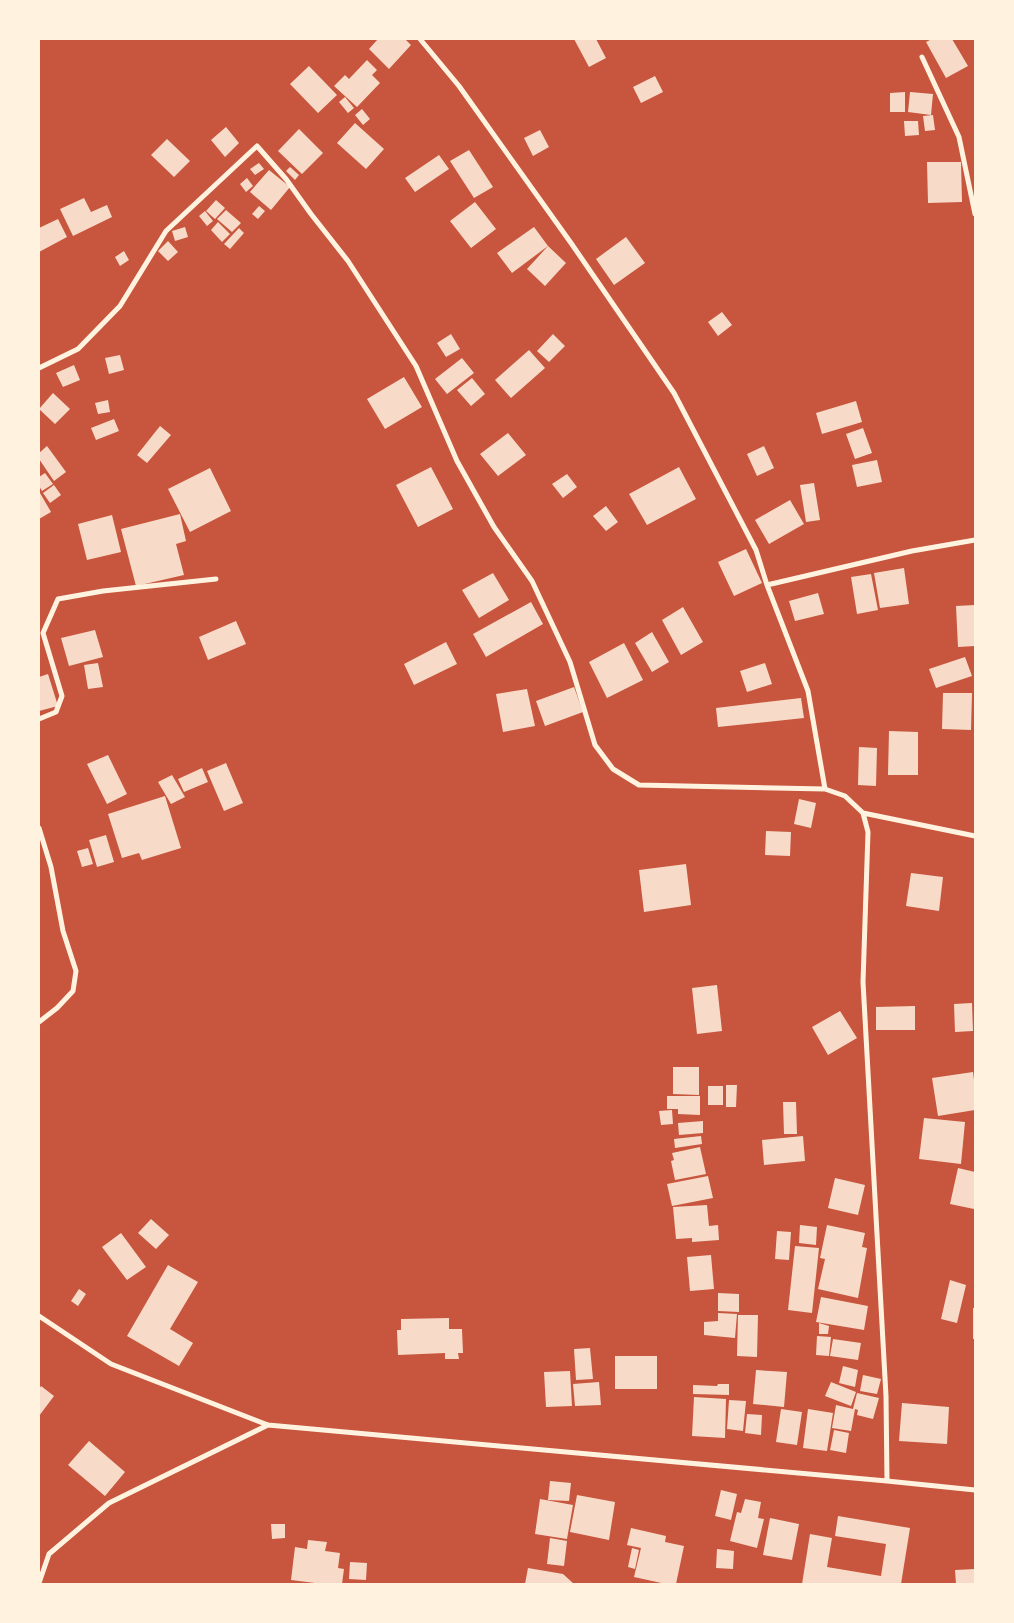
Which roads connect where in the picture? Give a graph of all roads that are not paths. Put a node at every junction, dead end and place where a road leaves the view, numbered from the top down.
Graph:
1 (420, 39) edge
2 (922, 57) dead end
3 (975, 214) edge
4 (39, 368) edge
5 (975, 540) edge
6 (216, 579) dead end
7 (767, 584) junction
8 (39, 719) edge
9 (825, 789) junction
10 (863, 812) junction
11 (39, 828) edge
12 (975, 836) edge
13 (39, 1022) edge
14 (39, 1316) edge
15 (268, 1425) junction
16 (887, 1481) junction
17 (975, 1490) edge
18 (39, 1583) edge

1 - 7 street
2 - 3 street
4 - 9 street
5 - 7 street
6 - 8 street
7 - 9 street
9 - 10 street
10 - 12 street
10 - 16 street
11 - 13 street
14 - 15 street
15 - 16 street
15 - 18 street
16 - 17 street

